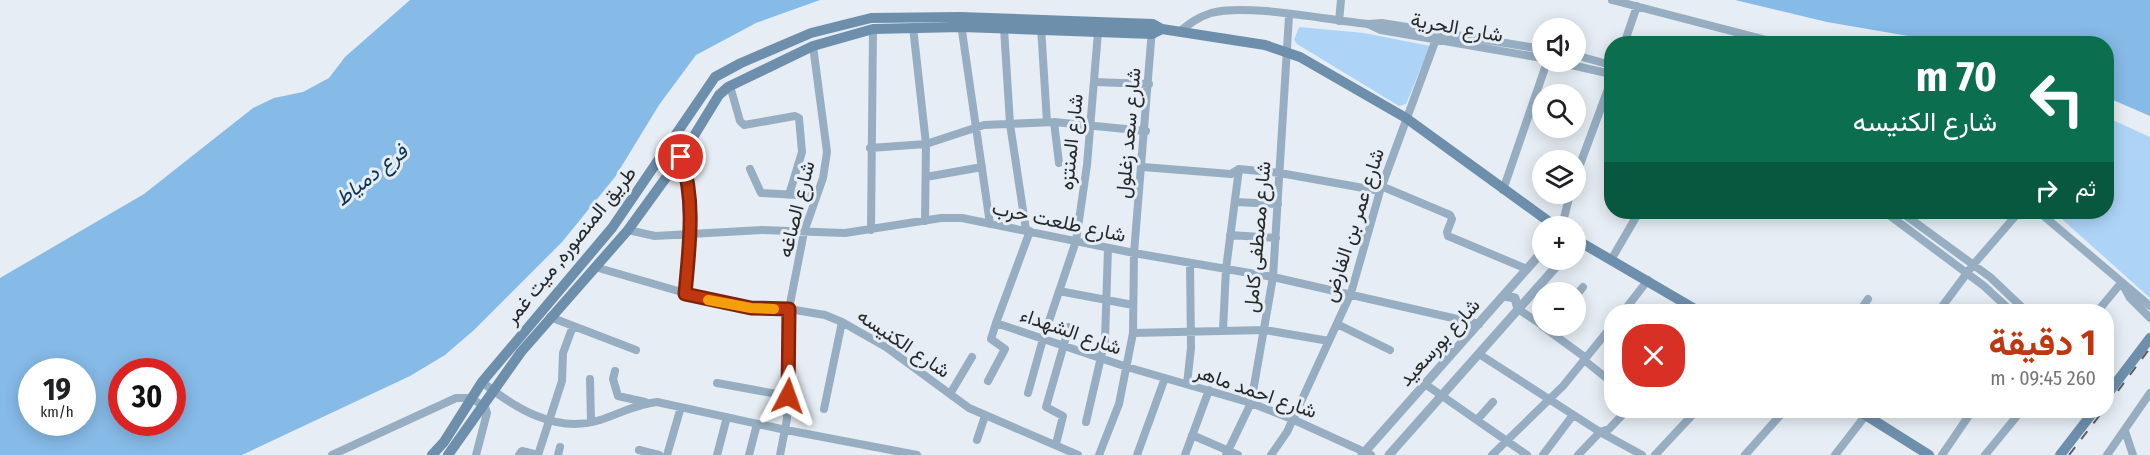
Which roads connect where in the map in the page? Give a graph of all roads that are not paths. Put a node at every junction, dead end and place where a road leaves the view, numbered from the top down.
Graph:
1 (1341, 0) edge
2 (1612, 0) edge
3 (1637, 6) junction
4 (1289, 16) junction
5 (1339, 21) junction
6 (961, 22) junction
7 (1368, 24) junction
8 (1041, 25) junction
9 (914, 27) junction
10 (1004, 28) junction
11 (873, 29) junction
12 (1156, 29) junction
13 (1440, 31) junction
14 (1098, 32) junction
15 (1179, 32) junction
16 (1627, 36) edge
17 (1751, 36) edge
18 (1437, 41) junction
19 (813, 46) junction
20 (1532, 47) edge
21 (1286, 50) junction
22 (1532, 56) edge
23 (1586, 58) edge
24 (1604, 62) edge
25 (1586, 67) edge
26 (1544, 72) edge
27 (1604, 72) edge
28 (1094, 82) junction
29 (1149, 84) junction
30 (730, 86) junction
31 (1604, 100) edge
32 (1406, 118) junction
33 (1051, 122) junction
34 (1010, 124) junction
35 (1090, 126) junction
36 (976, 127) junction
37 (1146, 131) junction
38 (926, 144) junction
39 (870, 148) junction
40 (1585, 150) edge
41 (681, 157) junction
42 (1059, 163) dead end
43 (982, 167) junction
44 (1143, 167) junction
45 (750, 169) dead end
46 (1239, 169) junction
47 (1280, 173) junction
48 (926, 177) junction
49 (1380, 189) junction
50 (1503, 190) junction
51 (789, 195) junction
52 (816, 196) junction
53 (1235, 202) junction
54 (1278, 204) junction
55 (1541, 216) edge
56 (1635, 219) edge
57 (1894, 219) edge
58 (1910, 219) edge
59 (2013, 219) edge
60 (2047, 219) edge
61 (925, 221) junction
62 (990, 224) junction
63 (627, 230) junction
64 (871, 230) junction
65 (1028, 231) junction
66 (804, 232) junction
67 (690, 234) junction
68 (1230, 235) junction
69 (1275, 238) junction
70 (1076, 241) junction
71 (1586, 247) edge
72 (1108, 248) junction
73 (1134, 253) junction
74 (1611, 260) junction
75 (1190, 263) junction
76 (1532, 264) edge
77 (1972, 265) junction
78 (595, 267) junction
79 (1226, 269) junction
80 (1553, 270) edge
81 (1524, 273) junction
82 (1966, 275) junction
83 (1273, 277) junction
84 (1648, 280) junction
85 (1543, 282) edge
86 (2122, 284) junction
87 (1532, 290) edge
88 (1059, 291) junction
89 (685, 294) junction
90 (1351, 294) junction
91 (1532, 294) edge
92 (1504, 296) junction
93 (1868, 299) dead end
94 (1107, 300) junction
95 (1629, 304) edge
96 (1687, 304) edge
97 (1865, 304) edge
98 (1944, 304) edge
99 (2003, 304) edge
100 (2018, 304) edge
101 (2104, 304) edge
102 (1133, 305) junction
103 (2150, 306) edge
104 (789, 309) junction
105 (1518, 309) junction
106 (550, 317) junction
107 (1532, 318) edge
108 (2150, 318) edge
109 (842, 322) junction
110 (996, 323) junction
111 (1337, 324) junction
112 (1479, 324) junction
113 (573, 326) junction
114 (1069, 327) dead end
115 (1223, 330) junction
116 (1264, 330) junction
117 (1190, 331) junction
118 (1132, 333) junction
119 (1558, 336) edge
120 (1604, 336) edge
121 (2150, 338) edge
122 (1043, 339) junction
123 (1329, 341) junction
124 (1063, 345) junction
125 (636, 350) dead end
126 (1390, 350) dead end
127 (1479, 354) junction
128 (972, 357) dead end
129 (1102, 359) junction
130 (1585, 359) junction
131 (1127, 367) junction
132 (615, 371) dead end
133 (1604, 376) edge
134 (1165, 378) junction
135 (590, 379) dead end
136 (988, 381) dead end
137 (482, 382) junction
138 (717, 383) dead end
139 (1187, 384) junction
140 (1425, 384) junction
141 (2114, 384) edge
142 (1209, 390) junction
143 (494, 392) junction
144 (1028, 393) dead end
145 (2150, 393) edge
146 (950, 394) junction
147 (788, 396) junction
148 (1441, 397) junction
149 (471, 398) junction
150 (1548, 399) junction
151 (1493, 402) dead end
152 (646, 403) junction
153 (1251, 403) junction
154 (485, 407) junction
155 (681, 407) junction
156 (824, 409) dead end
157 (1573, 415) junction
158 (985, 416) junction
159 (727, 417) junction
160 (1619, 418) edge
161 (1689, 418) edge
162 (1778, 418) edge
163 (1861, 418) edge
164 (1874, 418) edge
165 (1967, 418) edge
166 (2015, 418) edge
167 (2089, 418) edge
168 (1293, 419) junction
169 (547, 420) junction
170 (1477, 420) junction
171 (591, 422) junction
172 (1086, 422) dead end
173 (757, 423) junction
174 (786, 430) junction
175 (2125, 431) junction
176 (1600, 432) junction
177 (1192, 435) junction
178 (978, 440) dead end
179 (1505, 440) junction
180 (1056, 444) junction
181 (639, 450) dead end
182 (879, 451) edge
183 (520, 453) edge
184 (1227, 453) edge
185 (1276, 453) edge
186 (903, 454) edge
187 (1366, 454) edge
188 (332, 455) edge
189 (432, 455) edge
190 (448, 455) edge
191 (476, 455) edge
192 (538, 455) edge
193 (659, 455) edge
194 (667, 455) edge
195 (717, 455) edge
196 (748, 455) edge
197 (780, 455) edge
198 (916, 455) edge
199 (1078, 455) edge
200 (1099, 455) edge
201 (1137, 455) edge
202 (1185, 455) edge
203 (1238, 455) edge
204 (1389, 455) edge
205 (1492, 455) edge
206 (1527, 455) edge
207 (1543, 455) edge
208 (1578, 455) edge
209 (1642, 455) edge
210 (1655, 455) edge
211 (1744, 455) edge
212 (1835, 455) edge
213 (1929, 455) edge
214 (1941, 455) edge
215 (1985, 455) edge
216 (2060, 455) edge
217 (2107, 455) edge
218 (2133, 455) edge

1 - 5 street
2 - 3 street
3 - 16 street
3 - 17 street
4 - 5 street, شارع الحرية
4 - 15 street, شارع الحرية
4 - 21 street, شارع مصطفى كامل
5 - 7 street, شارع الحرية
6 - 8 main road, طريق المنصوره, ميت غمر
6 - 9 main road, طريق المنصوره, ميت غمر
6 - 10 main road, طريق المنصوره, ميت غمر
6 - 36 street
6 - 137 main road, طريق المنصوره, ميت غمر
7 - 13 street, شارع الحرية
7 - 18 street, شارع الحرية
8 - 10 main road, طريق المنصوره, ميت غمر
8 - 12 main road, طريق المنصوره, ميت غمر
8 - 14 main road, طريق المنصوره, ميت غمر
8 - 33 street
9 - 11 main road, طريق المنصوره, ميت غمر
9 - 38 street
10 - 34 street
11 - 19 main road, طريق المنصوره, ميت غمر
11 - 39 street
12 - 14 main road, طريق المنصوره, ميت غمر
12 - 15 main road, طريق المنصوره, ميت غمر
12 - 29 street, شارع سعد زغلول
13 - 18 street, شارع عمر بن الفارض
13 - 20 street, شارع الحرية
14 - 28 street, شارع المنتزه
15 - 21 main road, طريق المنصوره, ميت غمر
18 - 22 street, شارع الحرية
18 - 32 street, شارع عمر بن الفارض
19 - 30 main road, طريق المنصوره, ميت غمر
19 - 52 street, شارع الصاغه
21 - 32 main road, طريق المنصوره, ميت غمر
21 - 47 street, شارع مصطفى كامل
23 - 24 street
25 - 27 street
26 - 50 street
28 - 29 street
28 - 35 street, شارع المنتزه
29 - 37 street, شارع سعد زغلول
30 - 41 main road, طريق المنصوره, ميت غمر
30 - 51 street
31 - 40 street
32 - 49 street, شارع عمر بن الفارض
32 - 50 main road, طريق المنصوره, ميت غمر
33 - 34 street
33 - 35 street
33 - 42 street
34 - 36 street
34 - 65 street
35 - 37 street
35 - 70 street, شارع المنتزه
36 - 38 street
36 - 43 street
37 - 44 street, شارع سعد زغلول
38 - 39 street
38 - 48 street
39 - 64 street
41 - 63 main road, طريق المنصوره, ميت غمر
41 - 67 street
43 - 48 street
43 - 62 street
44 - 46 street
44 - 73 street, شارع سعد زغلول
45 - 51 street
46 - 47 street
46 - 53 street
47 - 49 street
47 - 54 street, شارع مصطفى كامل
48 - 61 street
49 - 81 street
49 - 90 street, شارع عمر بن الفارض
50 - 55 main road, طريق المنصوره, ميت غمر
51 - 52 street
52 - 66 street, شارع الصاغه
53 - 54 street
53 - 68 street
54 - 69 street, شارع مصطفى كامل
56 - 74 street
57 - 82 street
58 - 77 street
59 - 77 street
60 - 86 street
61 - 62 street, شارع طلعت حرب
61 - 64 street, شارع طلعت حرب
62 - 65 street, شارع طلعت حرب
63 - 67 street, شارع طلعت حرب
63 - 78 main road, طريق المنصوره, ميت غمر
64 - 66 street, شارع طلعت حرب
65 - 70 street, شارع طلعت حرب
65 - 110 street, شارع الشهداء
66 - 67 street, شارع طلعت حرب
66 - 104 street, شارع الصاغه
67 - 89 street
68 - 69 street
68 - 79 street
69 - 83 street, شارع مصطفى كامل
70 - 72 street, شارع طلعت حرب
70 - 88 street, شارع المنتزه
71 - 74 main road
72 - 73 street, شارع طلعت حرب
72 - 94 street
73 - 75 street, شارع طلعت حرب
73 - 102 street, شارع سعد زغلول
74 - 84 main road
75 - 79 street, شارع طلعت حرب
75 - 117 street
76 - 81 street, شارع بورسعيد
77 - 82 street
77 - 100 street
78 - 89 street, شارع الكنيسه
78 - 106 main road, طريق المنصوره, ميت غمر
79 - 83 street, شارع طلعت حرب
79 - 115 street
80 - 85 street, شارع بورسعيد
81 - 87 street
81 - 92 street, شارع بورسعيد
82 - 98 street
82 - 99 street
83 - 90 street, شارع طلعت حرب
83 - 116 street, شارع مصطفى كامل
84 - 95 street
84 - 96 main road
86 - 101 street
86 - 103 street
86 - 108 street
88 - 94 street
88 - 122 street, شارع المنتزه
89 - 104 street, شارع الكنيسه
90 - 111 street, شارع عمر بن الفارض
90 - 112 street, شارع طلعت حرب
91 - 105 street, شارع بورسعيد
92 - 105 street
92 - 112 street, شارع بورسعيد
93 - 97 street
94 - 102 street
94 - 129 street
102 - 118 street, شارع سعد زغلول
104 - 109 street, شارع الكنيسه
104 - 147 street, شارع الصاغه
105 - 107 street
105 - 127 street, شارع بورسعيد
106 - 113 street
106 - 143 main road, طريق المنصوره, ميت غمر
109 - 146 street, شارع الكنيسه
109 - 156 street
110 - 122 street, شارع الشهداء
110 - 136 street
111 - 123 street, شارع عمر بن الفارض
111 - 126 street
112 - 140 street, شارع بورسعيد
113 - 125 street
113 - 169 street
114 - 124 street
115 - 116 street
115 - 117 street
116 - 123 street
116 - 153 street, شارع مصطفى كامل
117 - 118 street
117 - 139 street
118 - 131 street, شارع سعد زغلول
119 - 130 street
120 - 130 street
121 - 141 main road
122 - 124 street, شارع الشهداء
122 - 144 street, شارع المنتزه
123 - 168 street, شارع عمر بن الفارض
124 - 129 street, شارع الشهداء
124 - 180 street
127 - 148 street, شارع بورسعيد
127 - 150 street
128 - 146 street
129 - 131 street, شارع الشهداء
129 - 172 street
130 - 133 street
130 - 150 street
131 - 134 street, شارع احمد ماهر
131 - 200 street, شارع سعد زغلول
132 - 152 street
134 - 139 street, شارع احمد ماهر
134 - 201 street
135 - 171 street
137 - 143 street
137 - 149 main road, طريق المنصوره, ميت غمر
138 - 147 street
139 - 142 street, شارع احمد ماهر
140 - 148 street
140 - 187 street, شارع بورسعيد
142 - 153 street, شارع احمد ماهر
142 - 177 street
143 - 154 main road, طريق المنصوره, ميت غمر
143 - 169 street
145 - 175 street
146 - 158 street, شارع الكنيسه
147 - 174 street, شارع الصاغه
148 - 170 street
148 - 204 street, شارع بورسعيد
149 - 154 street
149 - 188 street
149 - 189 main road, طريق المنصوره, ميت غمر
150 - 157 street
150 - 179 street
151 - 170 street
152 - 155 street
152 - 171 street
153 - 168 street, شارع احمد ماهر
153 - 184 street, شارع مصطفى كامل
154 - 190 main road, طريق المنصوره, ميت غمر
154 - 191 street
155 - 159 street
155 - 194 street
157 - 176 street
157 - 207 street
158 - 178 street
158 - 180 street, شارع الكنيسه
159 - 173 street
159 - 195 street
160 - 176 street
161 - 210 street
162 - 211 street
163 - 212 street
164 - 213 main road
165 - 214 street
166 - 215 street
167 - 216 main road
168 - 185 street, شارع عمر بن الفارض
168 - 187 street, شارع احمد ماهر
169 - 171 street
169 - 192 street
170 - 179 street
173 - 174 street
173 - 196 street
174 - 182 street
174 - 197 street, شارع الصاغه
175 - 217 street
175 - 218 street
176 - 208 street
176 - 209 street
177 - 184 street
177 - 202 street
179 - 205 street
179 - 206 street
180 - 199 street, شارع الكنيسه
181 - 193 street
182 - 186 street
183 - 192 street
184 - 203 street
186 - 198 street

